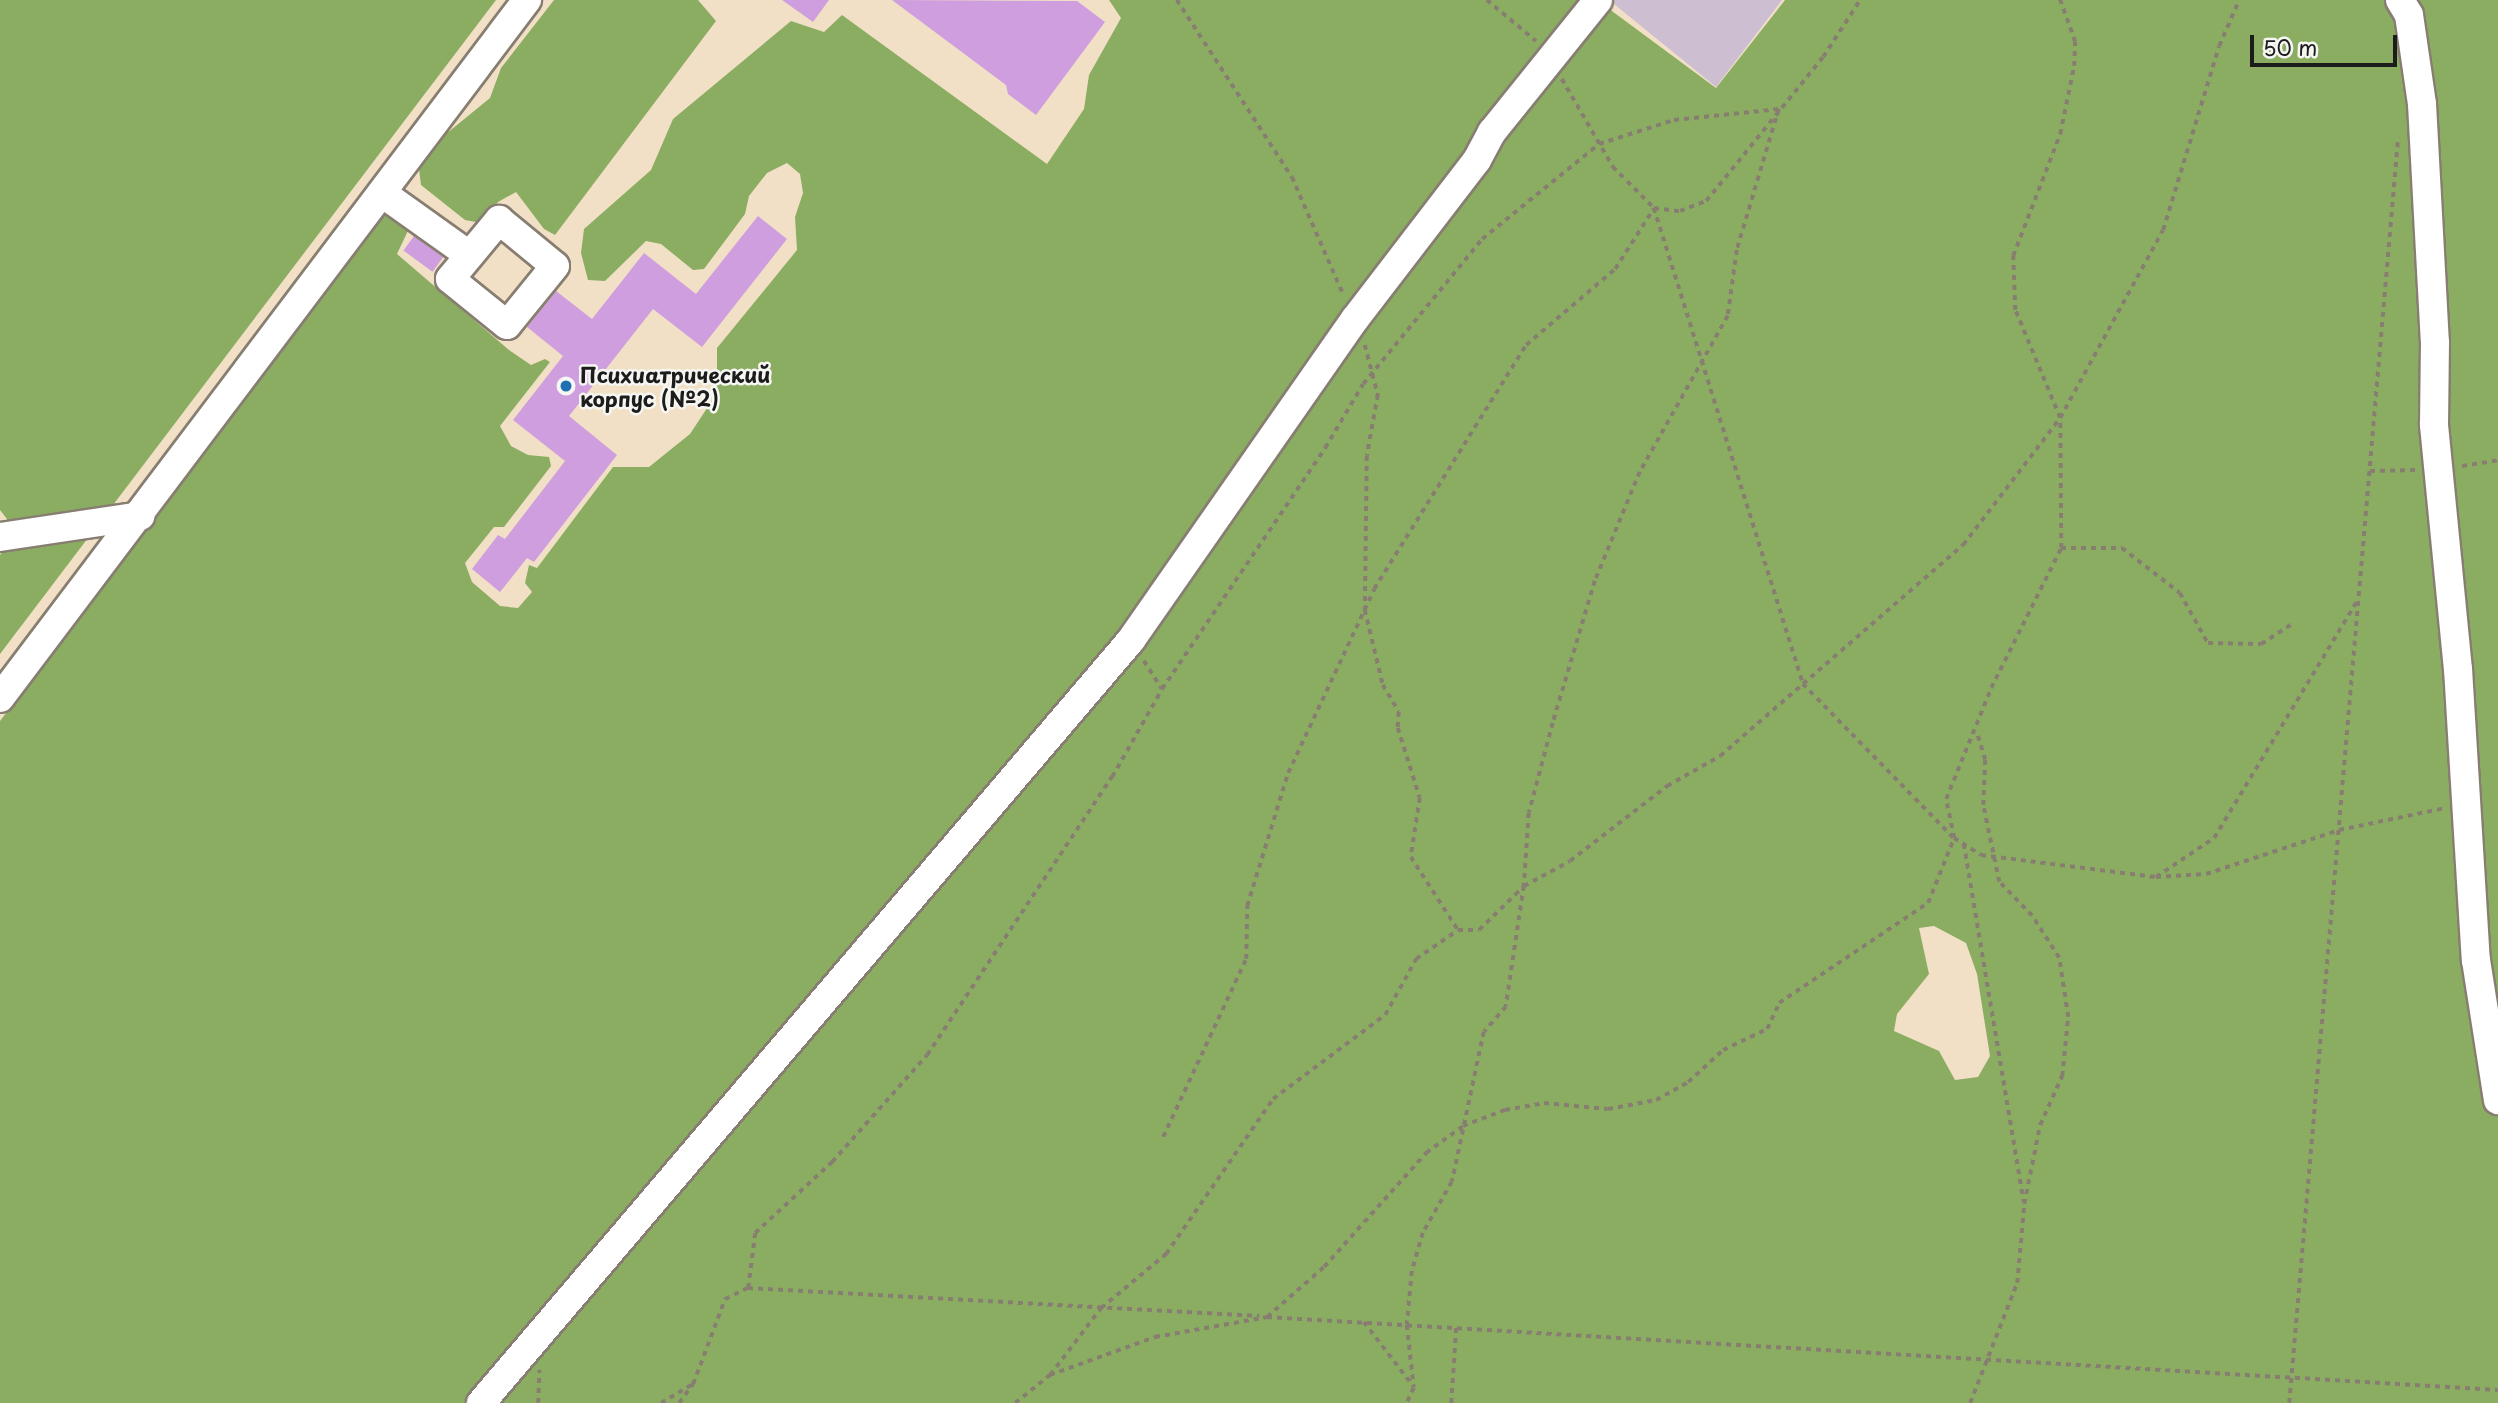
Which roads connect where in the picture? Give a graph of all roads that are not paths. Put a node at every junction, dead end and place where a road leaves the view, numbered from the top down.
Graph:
1 (527, 0) edge
2 (1598, 0) edge
3 (2400, 0) edge
4 (382, 193) junction
5 (469, 255) dead end
6 (139, 516) junction
7 (0, 537) edge
8 (0, 698) edge
9 (2498, 1100) edge
10 (481, 1403) edge

1 - 4 lane
2 - 10 lane
3 - 9 lane
4 - 5 lane
4 - 6 lane
6 - 7 lane
6 - 8 lane

